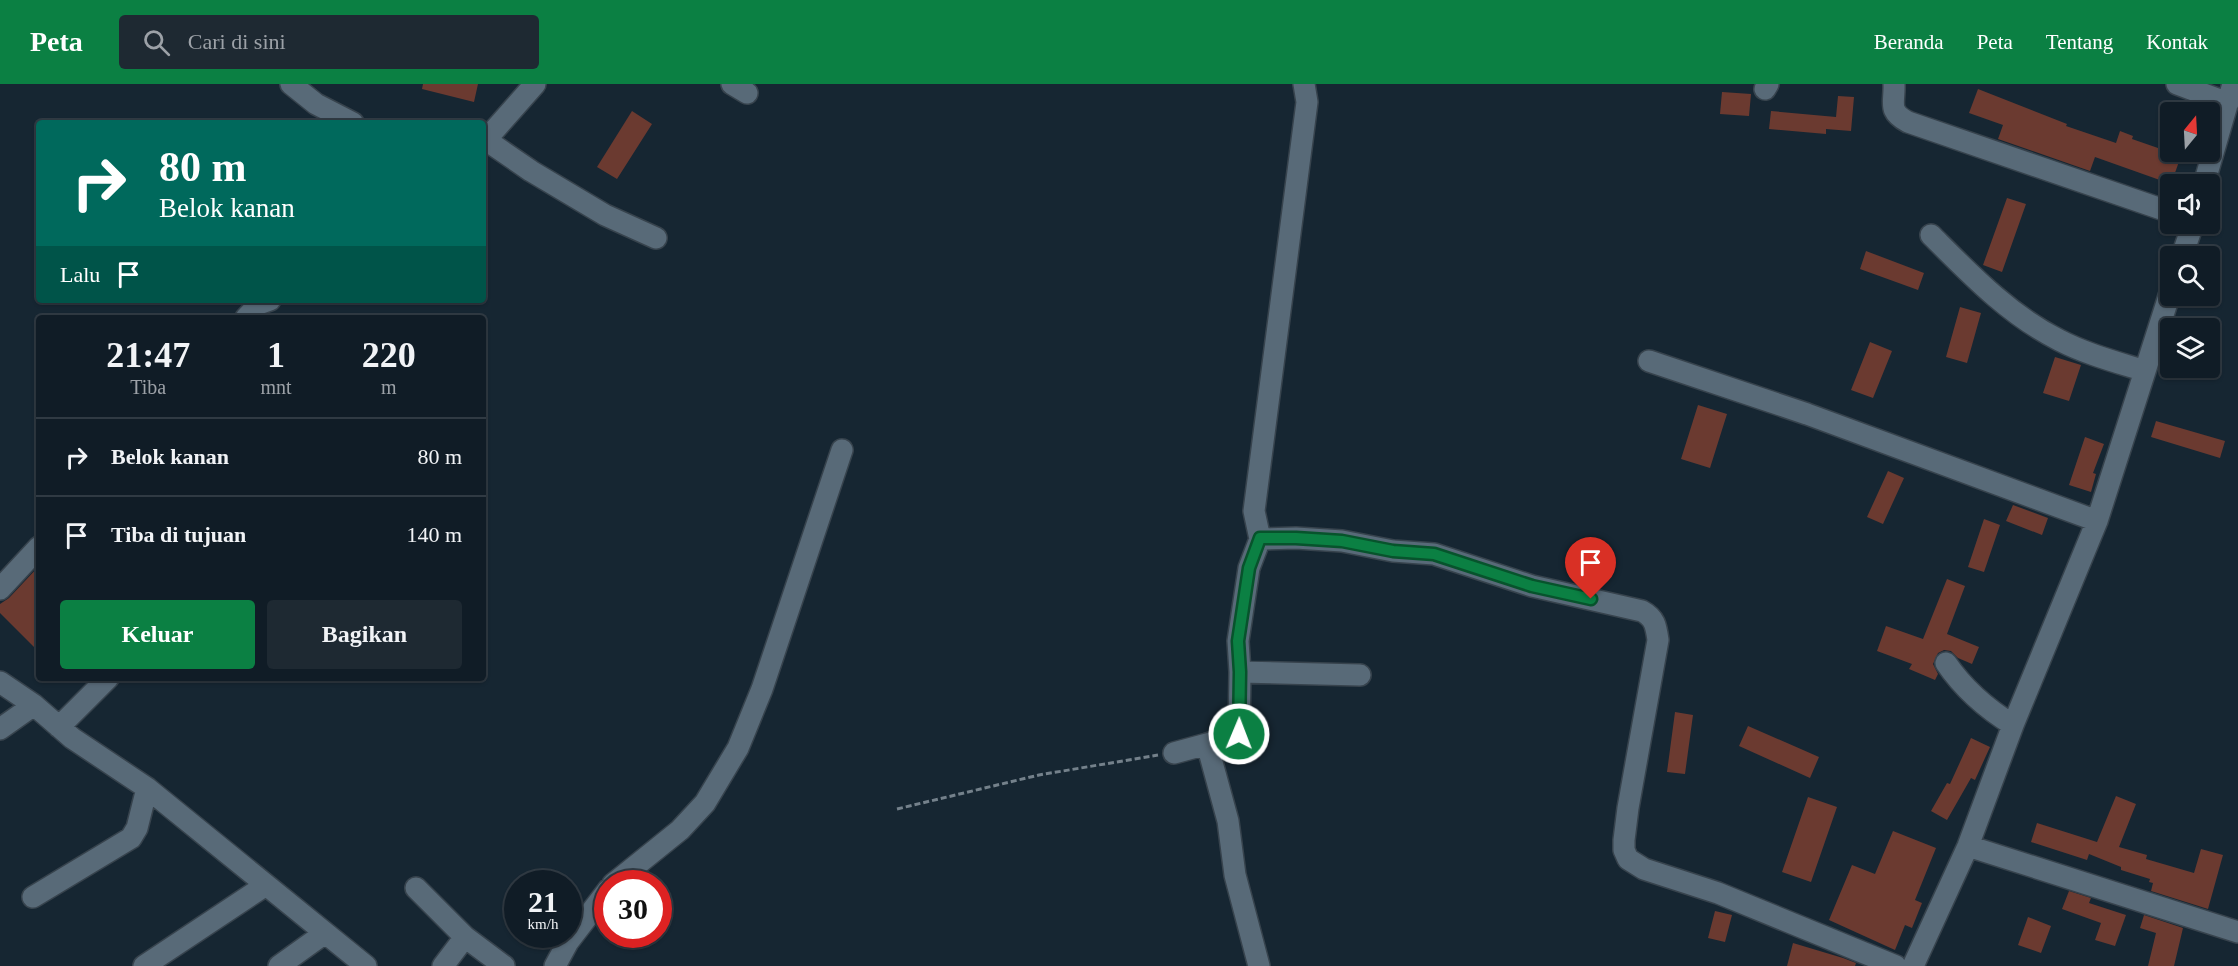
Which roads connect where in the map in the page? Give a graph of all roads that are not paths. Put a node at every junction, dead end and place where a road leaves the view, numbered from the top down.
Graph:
1 (291, 84) edge
2 (535, 84) edge
3 (1304, 84) edge
4 (1894, 84) edge
5 (2177, 84) edge
6 (2230, 93) edge
7 (347, 120) edge
8 (486, 140) edge
9 (486, 142) edge
10 (2207, 174) edge
11 (2160, 209) edge
12 (1931, 235) dead end
13 (656, 238) dead end
14 (262, 303) edge
15 (2166, 306) edge
16 (249, 315) edge
17 (1649, 361) dead end
18 (2145, 371) junction
19 (842, 450) dead end
20 (2097, 521) junction
21 (1260, 538) junction
22 (36, 550) edge
23 (0, 589) edge
24 (1946, 663) dead end
25 (1240, 672) junction
26 (1360, 675) dead end
27 (105, 681) edge
28 (0, 682) edge
29 (34, 705) junction
30 (2013, 725) junction
31 (59, 727) junction
32 (0, 729) edge
33 (1207, 744) junction
34 (1174, 753) road end
35 (147, 788) junction
36 (1968, 846) junction
37 (630, 870) edge
38 (266, 885) junction
39 (416, 888) dead end
40 (33, 897) dead end
41 (594, 908) edge
42 (2238, 932) edge
43 (325, 933) junction
44 (465, 937) junction
45 (144, 966) edge
46 (279, 966) edge
47 (366, 966) edge
48 (443, 966) edge
49 (504, 966) edge
50 (555, 966) edge
51 (1259, 966) edge
52 (1896, 966) edge
53 (1913, 966) edge

1 - 7 street
2 - 8 street
3 - 21 street
4 - 11 street
5 - 6 street
6 - 10 street
9 - 13 street
12 - 18 street
14 - 16 street
15 - 18 street
17 - 20 street
18 - 20 street
19 - 37 street
20 - 30 street
21 - 25 street
21 - 52 street
22 - 23 street
24 - 30 street
25 - 26 street
25 - 33 street
27 - 31 street
28 - 29 street
29 - 31 street
29 - 32 street
30 - 36 street
31 - 35 street
33 - 34 street
33 - 51 street
35 - 38 street
35 - 40 street
36 - 42 street
36 - 53 street
38 - 43 street
38 - 45 street
39 - 44 street
41 - 50 street
43 - 46 street
43 - 47 street
44 - 48 street
44 - 49 street

